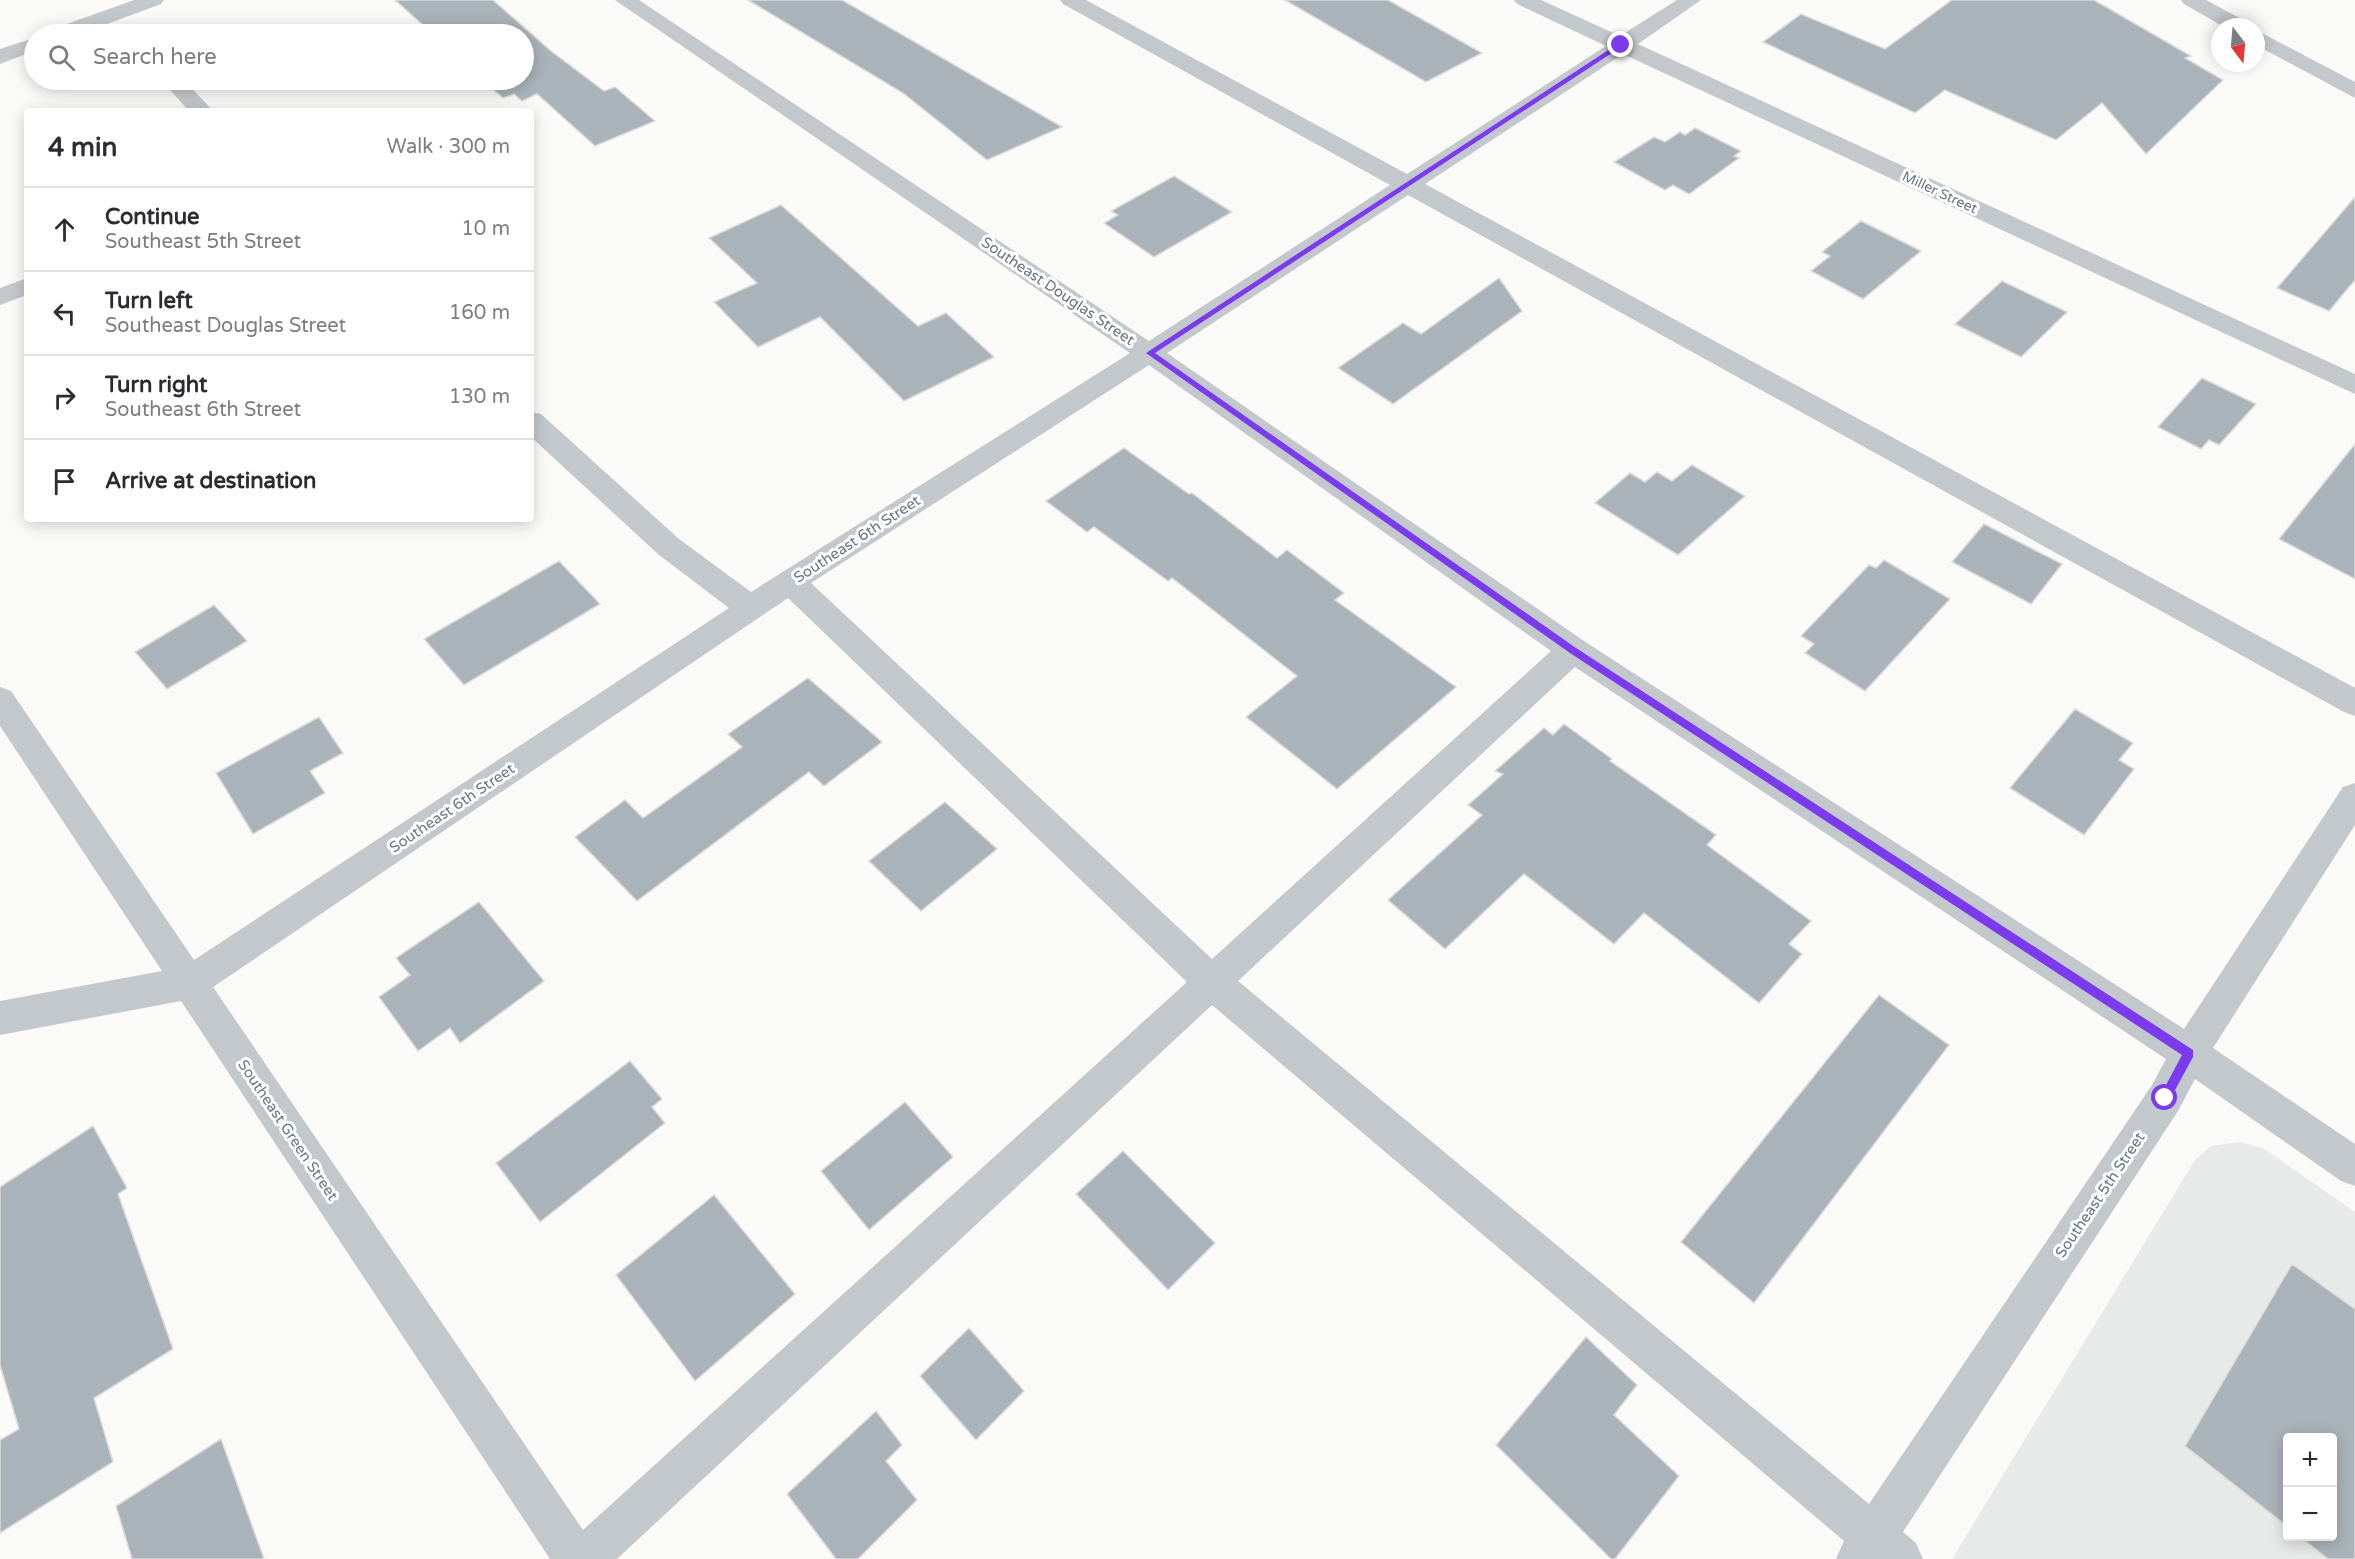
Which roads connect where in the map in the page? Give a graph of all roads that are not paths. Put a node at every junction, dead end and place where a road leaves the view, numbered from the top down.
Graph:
1 (154, 0) edge
2 (625, 0) edge
3 (1070, 0) edge
4 (1524, 0) edge
5 (1691, 0) edge
6 (2191, 0) edge
7 (111, 16) junction
8 (2223, 18) edge
9 (89, 24) edge
10 (119, 24) edge
11 (2265, 41) edge
12 (1621, 45) junction
13 (24, 48) edge
14 (0, 57) edge
15 (182, 90) edge
16 (2355, 91) edge
17 (199, 108) edge
18 (1409, 184) junction
19 (24, 287) edge
20 (0, 297) edge
21 (1149, 353) junction
22 (2355, 385) edge
23 (534, 424) edge
24 (790, 582) junction
25 (752, 609) junction
26 (1573, 650) junction
27 (0, 700) edge
28 (2355, 703) edge
29 (2355, 797) edge
30 (189, 982) junction
31 (1212, 982) junction
32 (0, 1018) edge
33 (2189, 1053) junction
34 (2355, 1167) edge
35 (1878, 1551) edge
36 (576, 1559) edge
37 (584, 1559) edge

1 - 7 street
2 - 21 street, Southeast Douglas Street
3 - 18 street
4 - 12 street, Miller Street
5 - 12 street, Southeast 6th Street
6 - 8 street
7 - 9 street
7 - 10 street
11 - 16 street
12 - 18 street, Southeast 6th Street
12 - 22 street, Miller Street
13 - 14 street
15 - 17 street
18 - 21 street, Southeast 6th Street
18 - 28 street
19 - 20 street
21 - 24 street, Southeast 6th Street
21 - 26 street, Southeast Douglas Street
23 - 25 street
24 - 25 street, Southeast 6th Street
24 - 31 street
25 - 30 street, Southeast 6th Street
26 - 31 street
26 - 33 street, Southeast Douglas Street
27 - 30 street, Southeast Green Street
29 - 33 street, Southeast 5th Street
30 - 32 street, Southeast 6th Street
30 - 36 street, Southeast Green Street
31 - 35 street
31 - 37 street
33 - 34 street, Southeast Douglas Street
33 - 35 street, Southeast 5th Street

